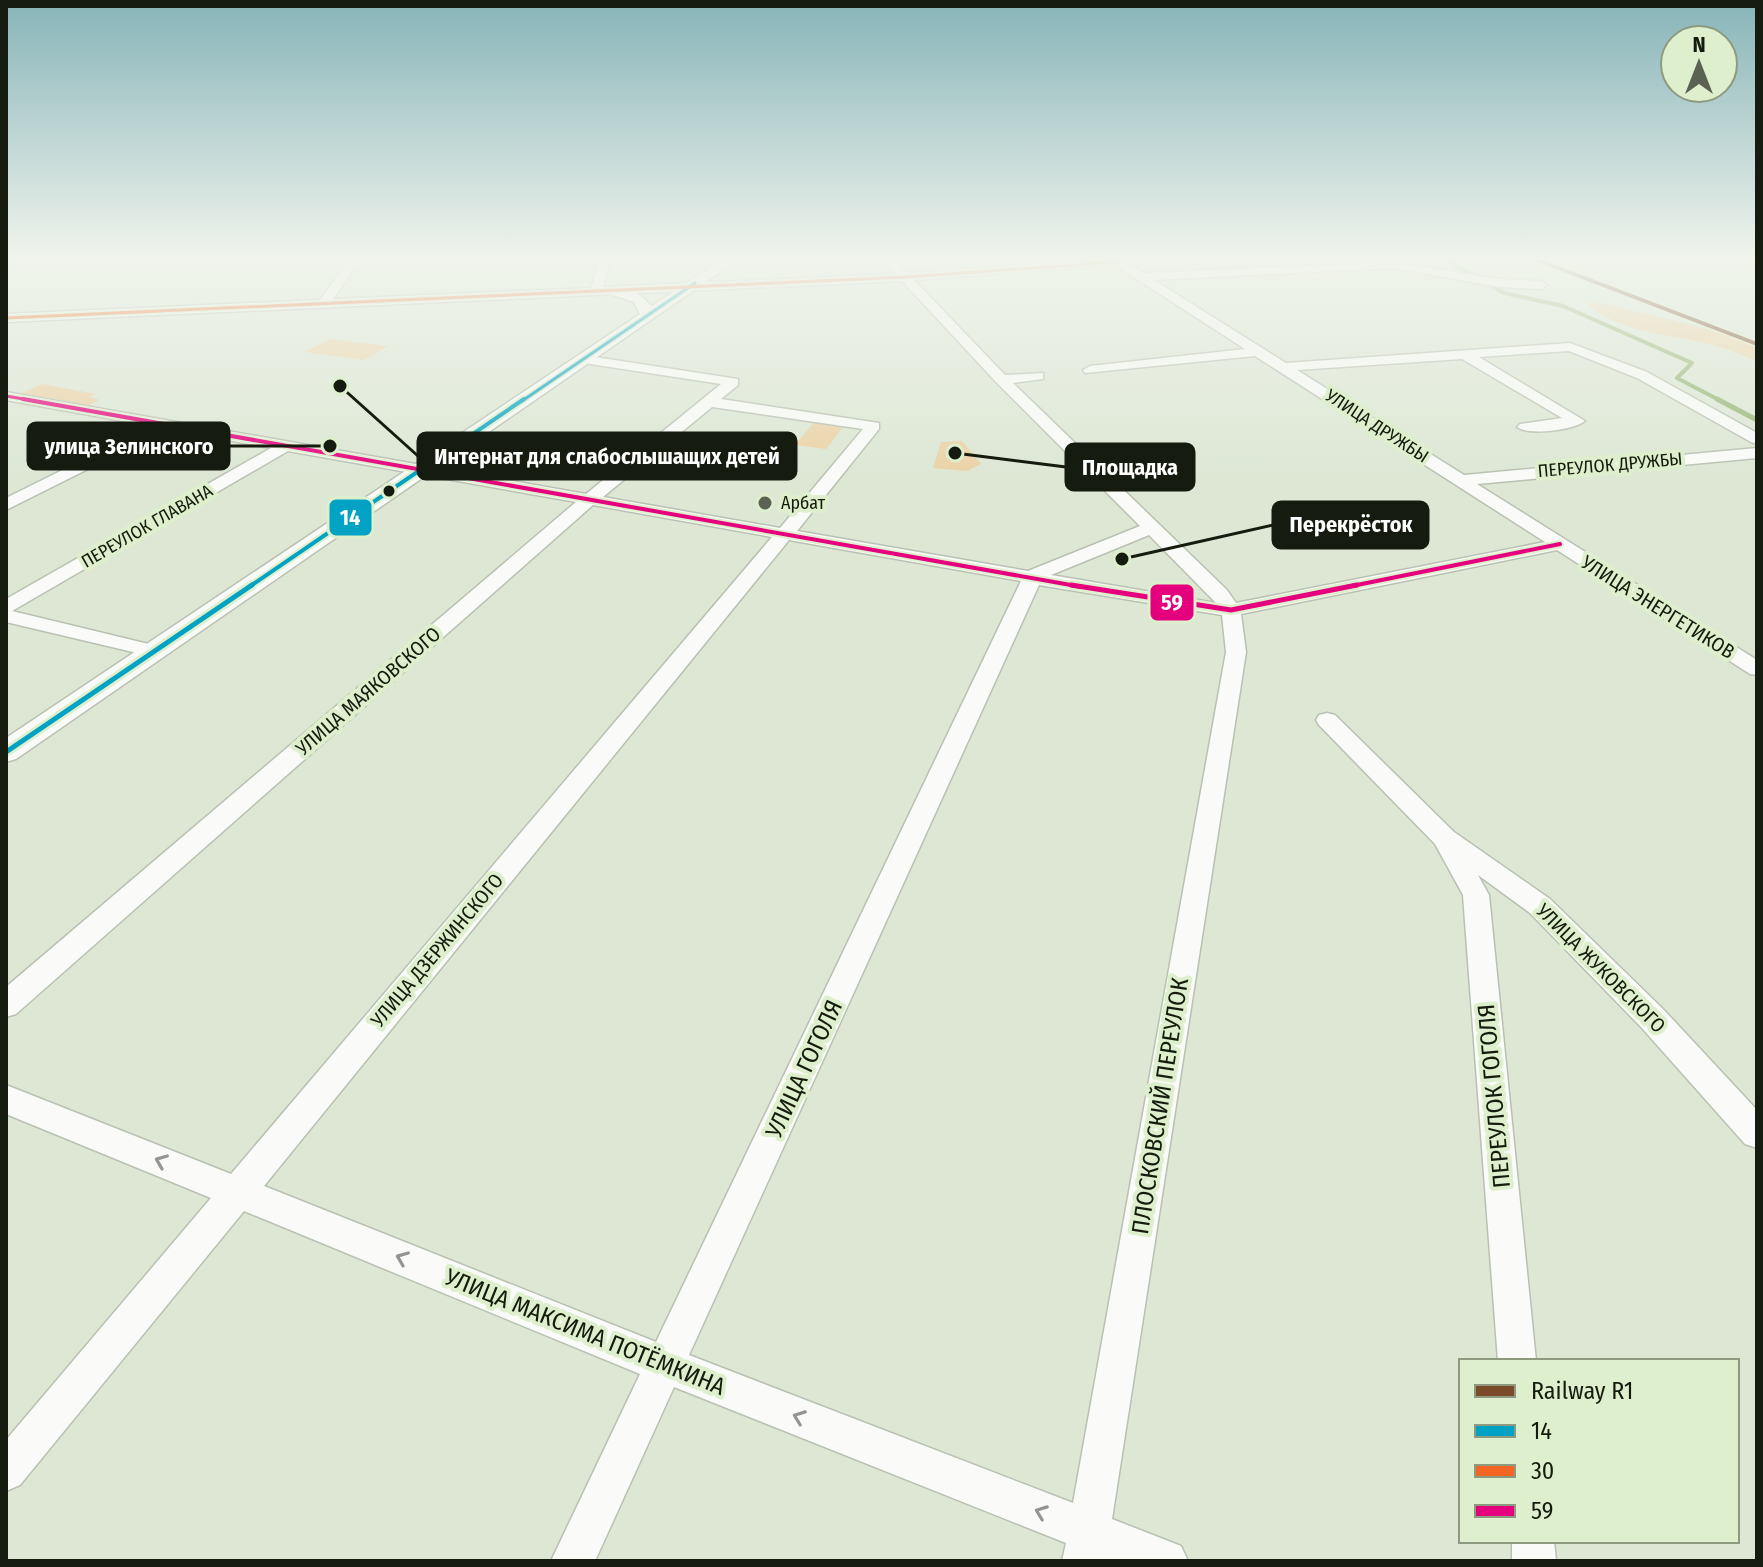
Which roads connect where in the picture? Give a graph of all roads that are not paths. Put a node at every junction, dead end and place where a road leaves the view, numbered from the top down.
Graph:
1 (622, 332) edge
2 (957, 332) edge
3 (1230, 332) edge
4 (1260, 351) junction
5 (1464, 354) junction
6 (582, 359) junction
7 (1286, 367) junction
8 (1090, 370) dead end
9 (1038, 376) dead end
10 (1002, 380) junction
11 (6, 396) edge
12 (710, 402) junction
13 (167, 424) junction
14 (1525, 427) dead end
15 (1757, 439) edge
16 (287, 445) junction
17 (1757, 453) edge
18 (422, 469) junction
19 (1463, 480) junction
20 (591, 498) junction
21 (6, 505) edge
22 (1152, 527) junction
23 (784, 532) junction
24 (1560, 544) junction
25 (1033, 576) junction
26 (6, 607) edge
27 (1231, 610) junction
28 (6, 616) edge
29 (154, 651) junction
30 (1757, 669) edge
31 (1327, 720) dead end
32 (6, 752) edge
33 (1445, 838) junction
34 (6, 1005) edge
35 (6, 1099) edge
36 (1757, 1133) edge
37 (236, 1191) junction
38 (1517, 1359) edge
39 (666, 1365) junction
40 (6, 1471) edge
41 (1087, 1546) edge
42 (573, 1561) edge
43 (1166, 1561) edge

1 - 6 street
2 - 10 street
3 - 4 street, УЛИЦА ДРУЖБЫ
4 - 7 street, УЛИЦА ДРУЖБЫ
4 - 8 street
5 - 7 street
5 - 14 street
5 - 15 street
6 - 12 street, УЛИЦА МАЯКОВСКОГО
6 - 18 street
7 - 19 street, УЛИЦА ДРУЖБЫ
9 - 10 street
10 - 22 street
11 - 13 street
12 - 20 street, УЛИЦА МАЯКОВСКОГО
12 - 23 street, УЛИЦА ДЗЕРЖИНСКОГО
13 - 16 street
13 - 21 street
16 - 18 street
16 - 26 street, ПЕРЕУЛОК ГЛАВАНА
17 - 19 street, ПЕРЕУЛОК ДРУЖБЫ
18 - 20 street
18 - 29 street
19 - 24 street, УЛИЦА ДРУЖБЫ
20 - 23 street
20 - 34 street, УЛИЦА МАЯКОВСКОГО
22 - 25 street
22 - 27 street
23 - 25 street
23 - 37 street, УЛИЦА ДЗЕРЖИНСКОГО
24 - 27 street
24 - 30 street, УЛИЦА ЭНЕРГЕТИКОВ
25 - 27 street
25 - 39 street, УЛИЦА ГОГОЛЯ
27 - 41 street, ПЛОСКОВСКИЙ ПЕРЕУЛОК
28 - 29 street
29 - 32 street
31 - 33 street, УЛИЦА ЖУКОВСКОГО
33 - 36 street, УЛИЦА ЖУКОВСКОГО
33 - 38 street, ПЕРЕУЛОК ГОГОЛЯ
37 -> 35 street, УЛИЦА МАКСИМА ПОТЁМКИНА
39 -> 37 street, УЛИЦА МАКСИМА ПОТЁМКИНА
37 - 40 street, УЛИЦА ДЗЕРЖИНСКОГО
41 -> 39 street, УЛИЦА МАКСИМА ПОТЁМКИНА
39 - 42 street, УЛИЦА ГОГОЛЯ
41 - 43 street, УЛИЦА МАКСИМА ПОТЁМКИНА

